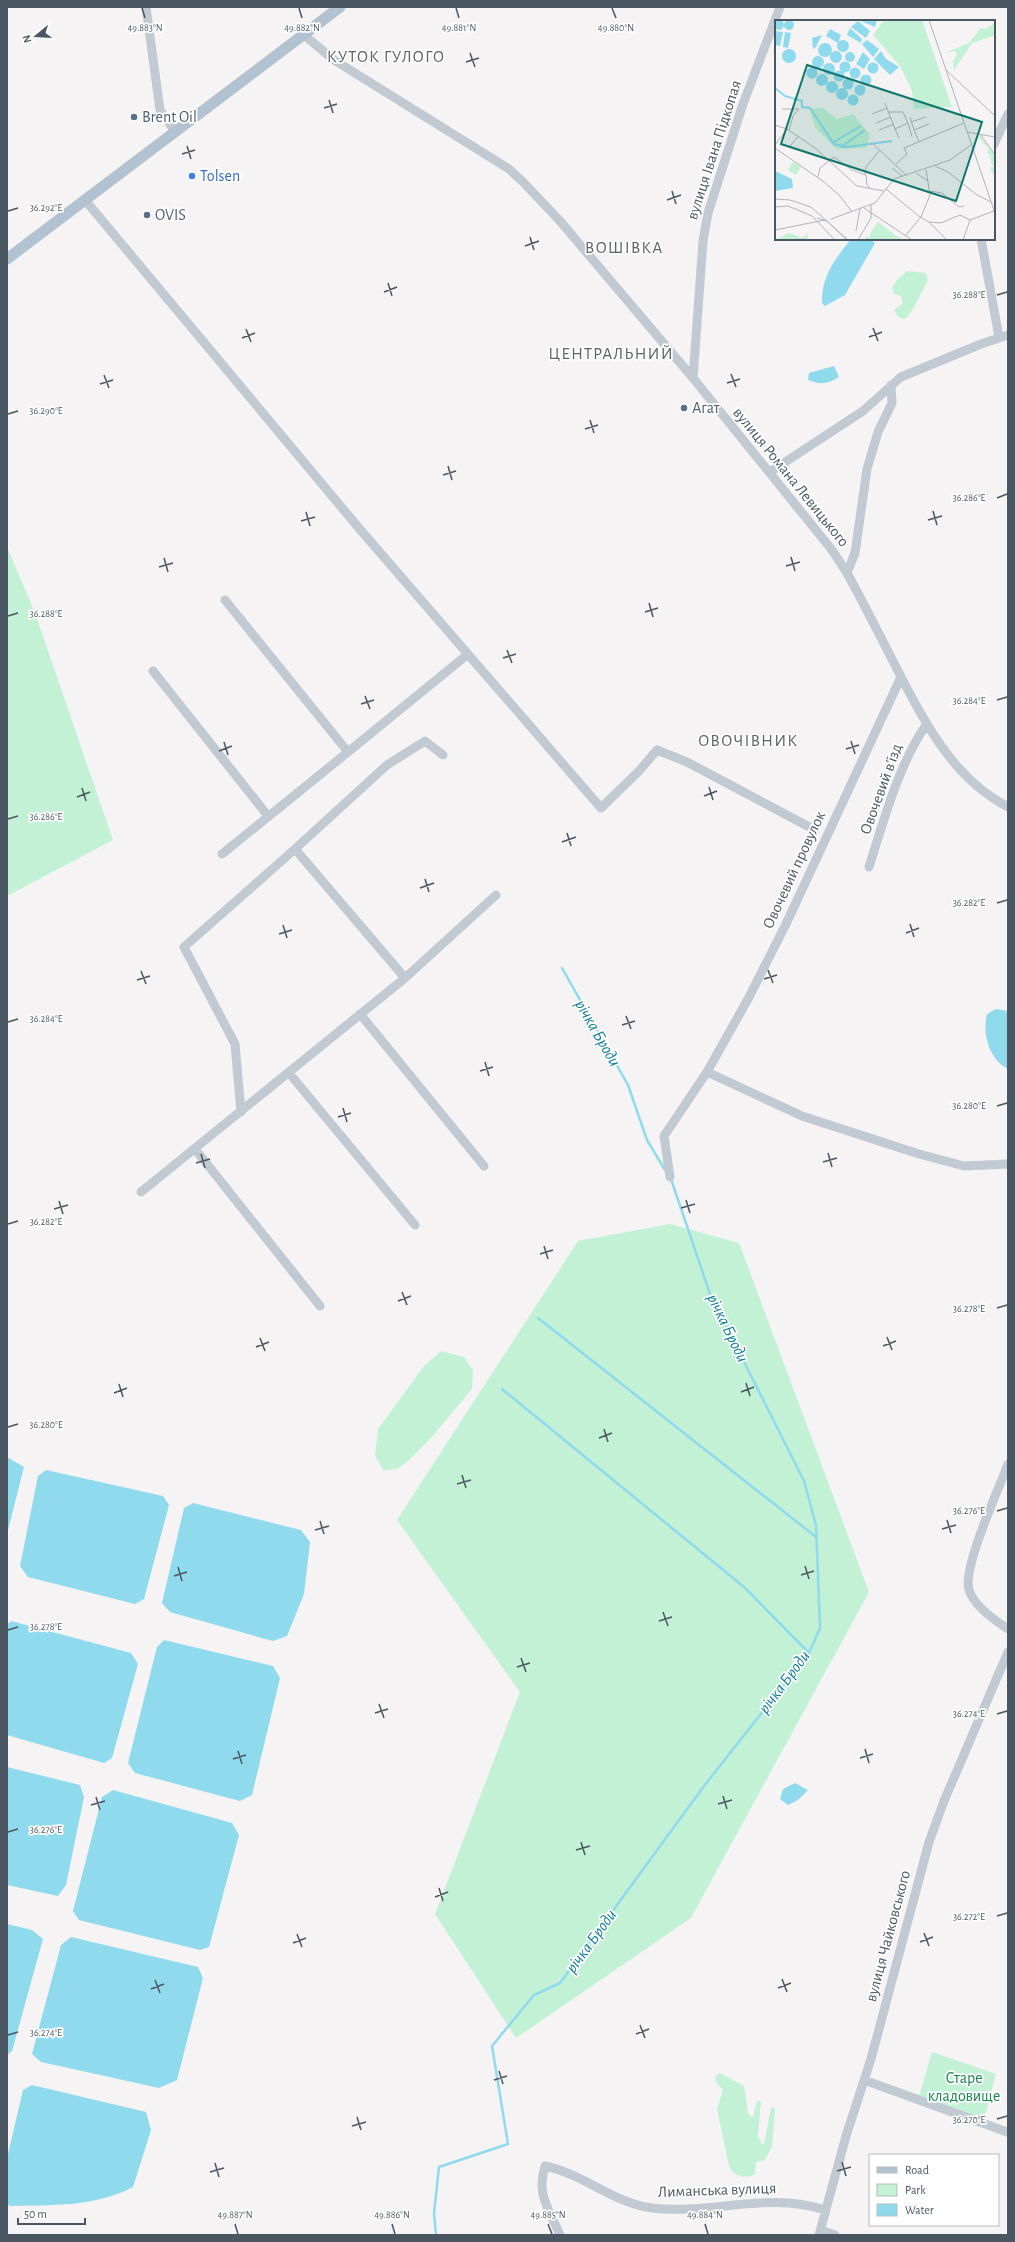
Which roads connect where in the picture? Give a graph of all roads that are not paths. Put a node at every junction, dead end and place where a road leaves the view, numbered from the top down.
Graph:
1 (146, 7) edge
2 (340, 7) edge
3 (780, 7) edge
4 (775, 20) edge
5 (775, 20) edge
6 (304, 35) junction
7 (1008, 114) edge
8 (175, 132) junction
9 (995, 142) edge
10 (86, 200) junction
11 (981, 240) edge
12 (7, 259) edge
13 (1004, 336) edge
14 (693, 378) junction
15 (890, 386) junction
16 (770, 472) junction
17 (847, 573) junction
18 (225, 600) dead end
19 (468, 654) junction
20 (153, 671) dead end
21 (901, 677) junction
22 (926, 725) junction
23 (348, 752) junction
24 (443, 755) dead end
25 (1008, 807) edge
26 (268, 816) junction
27 (815, 830) dead end
28 (295, 849) junction
29 (222, 854) dead end
30 (869, 867) dead end
31 (496, 896) dead end
32 (405, 978) junction
33 (360, 1014) junction
34 (707, 1072) junction
35 (288, 1073) junction
36 (241, 1112) junction
37 (195, 1149) junction
38 (1008, 1164) edge
39 (484, 1166) dead end
40 (670, 1177) dead end
41 (141, 1192) dead end
42 (415, 1225) dead end
43 (320, 1306) dead end
44 (1008, 1464) edge
45 (1008, 1629) edge
46 (1008, 1652) edge
47 (864, 2080) junction
48 (1007, 2132) dead end
49 (825, 2210) junction
50 (820, 2233) edge
51 (560, 2235) edge
52 (835, 2235) edge

1 - 8 street
2 - 6 main road
3 - 5 street, вулиця Івана Підкопая
4 - 14 street, вулиця Івана Підкопая
6 - 8 main road
6 - 14 street, вулиця Романа Левицького
7 - 9 street
8 - 10 main road
10 - 12 main road
10 - 19 street
11 - 13 street
13 - 15 street
14 - 16 street, вулиця Романа Левицького
15 - 16 street
15 - 17 street
16 - 17 street, вулиця Романа Левицького
17 - 21 street, вулиця Романа Левицького
18 - 23 street
19 - 23 street
19 - 27 street
20 - 26 street
21 - 22 street, вулиця Романа Левицького
21 - 34 street, Овочевий провулок
22 - 25 street, вулиця Романа Левицького
22 - 30 street, Овочевий в'їзд
23 - 26 street
24 - 28 street
26 - 29 street
28 - 32 street
28 - 36 street
31 - 32 street
32 - 33 street
33 - 35 street
33 - 39 street
34 - 38 street
34 - 40 street, Овочевий провулок
35 - 36 street
35 - 42 street
36 - 37 street
37 - 41 street
37 - 43 street
44 - 45 street
46 - 47 street, вулиця Чайковського
47 - 48 street
47 - 49 street, вулиця Чайковського
49 - 50 street, вулиця Чайковського
49 - 51 street, Лиманська вулиця
50 - 52 street

